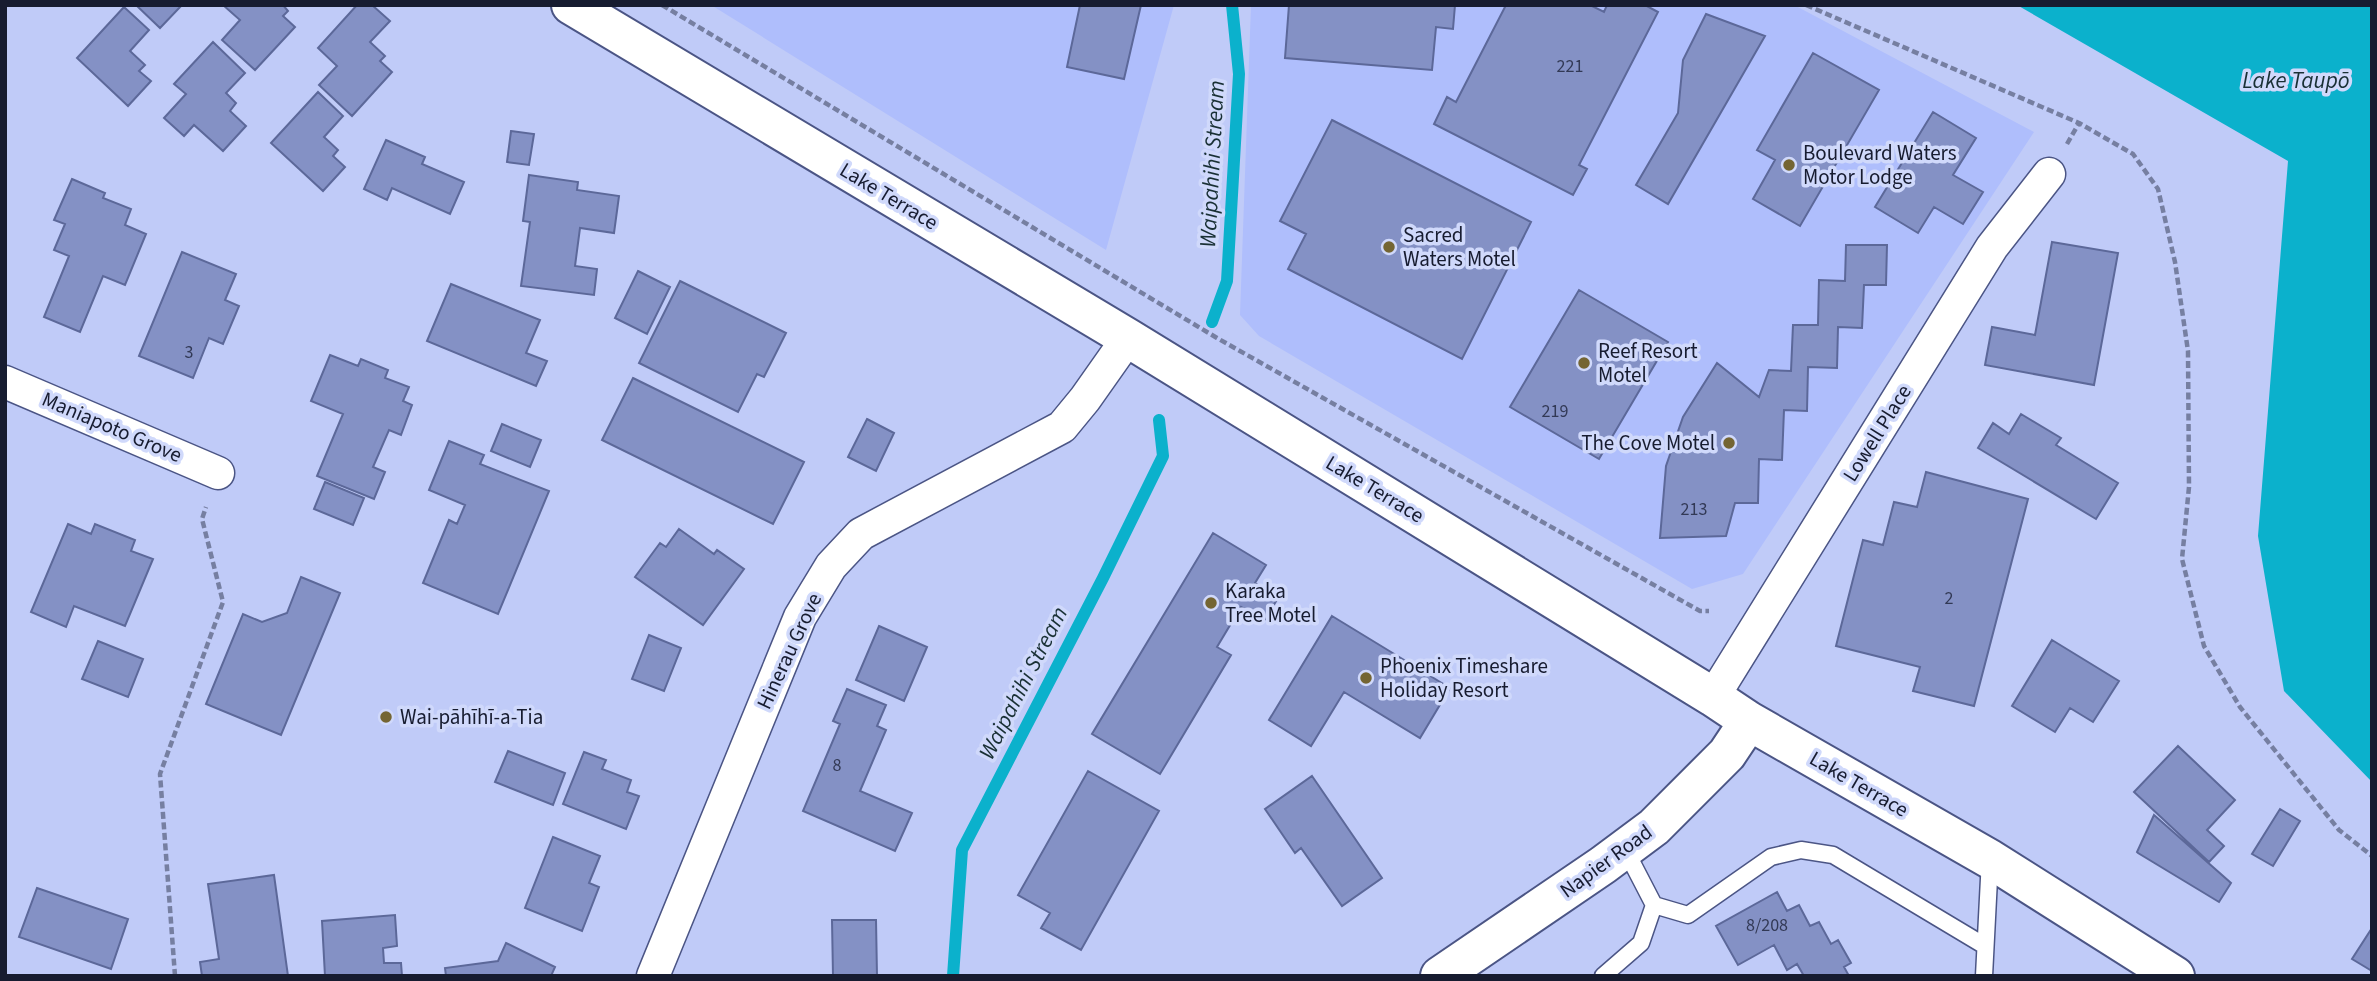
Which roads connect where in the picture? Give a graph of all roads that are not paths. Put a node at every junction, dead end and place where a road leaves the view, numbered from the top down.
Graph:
1 (571, 5) edge
2 (2049, 174) dead end
3 (1128, 338) junction
4 (5, 382) edge
5 (218, 473) road end
6 (1713, 697) junction
7 (1749, 721) junction
8 (1625, 849) junction
9 (1990, 859) junction
10 (1654, 905) junction
11 (1985, 946) junction
12 (653, 976) edge
13 (1440, 976) edge
14 (1603, 976) edge
15 (1984, 976) edge
16 (2175, 976) edge

1 - 3 main road, Lake Terrace
2 - 6 street, Lowell Place
3 - 6 main road, Lake Terrace
3 - 12 street, Hinerau Grove
4 - 5 street, Maniapoto Grove
6 - 7 main road, Lake Terrace
7 - 8 main road, Napier Road
7 - 9 main road, Lake Terrace
8 - 10 lane
8 - 13 main road, Napier Road
9 - 11 lane
9 - 16 main road, Lake Terrace
10 - 11 lane
10 - 14 lane
11 - 15 lane

